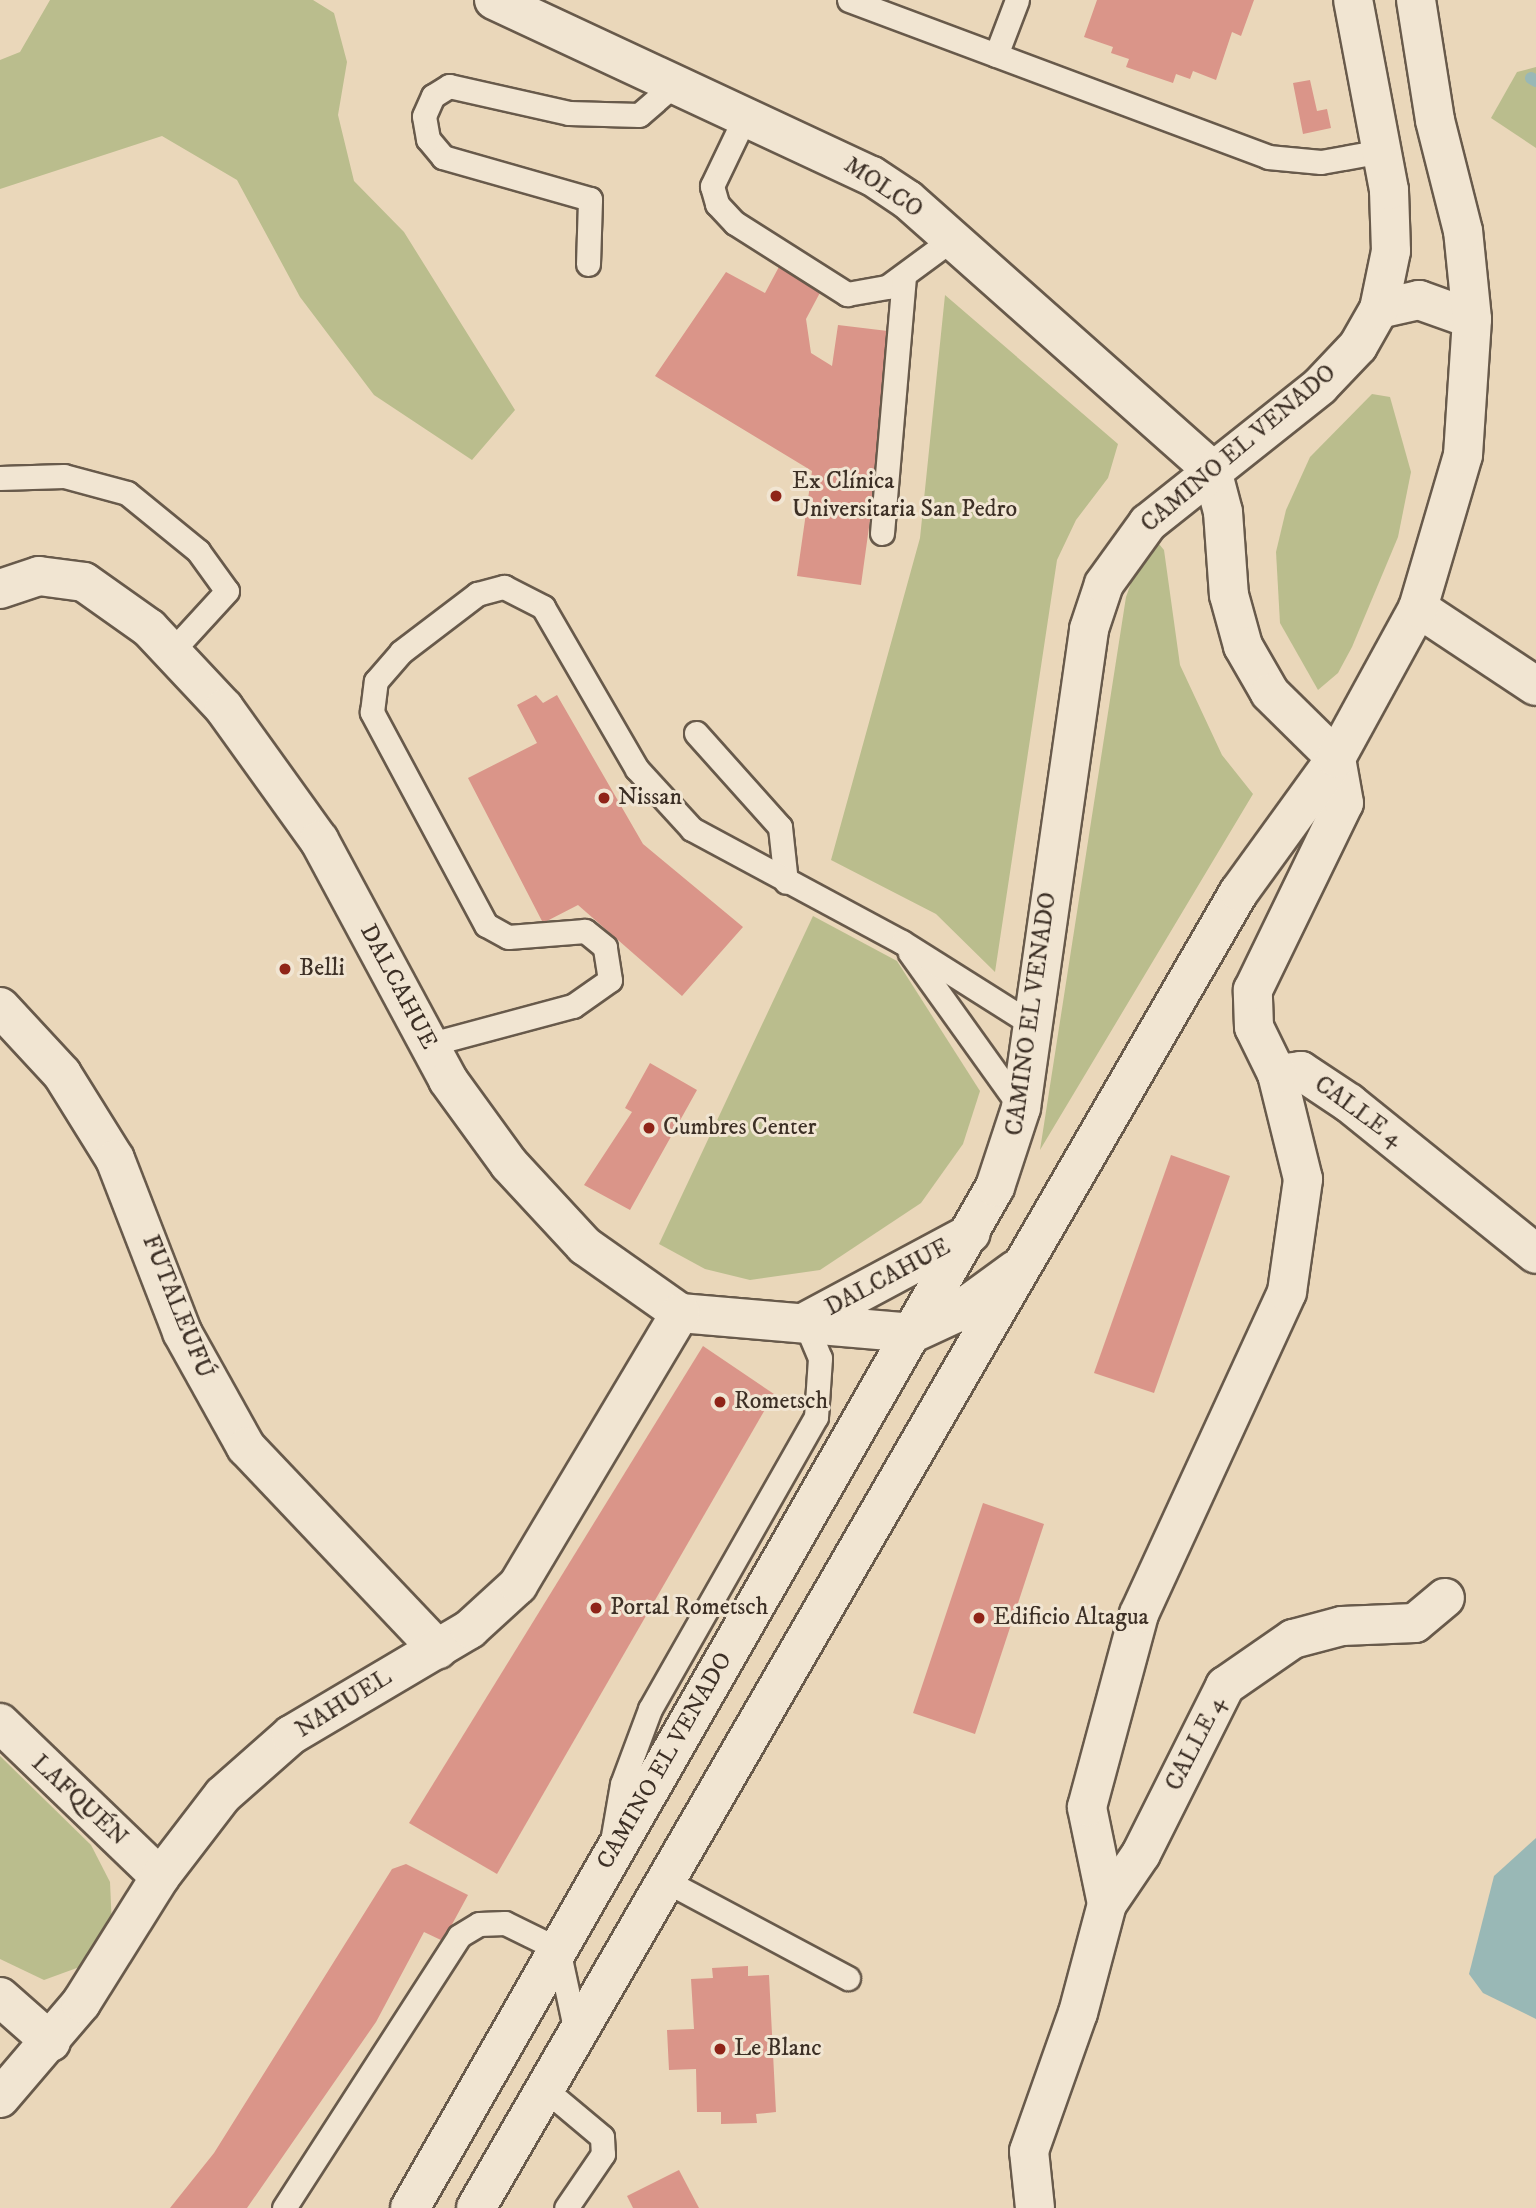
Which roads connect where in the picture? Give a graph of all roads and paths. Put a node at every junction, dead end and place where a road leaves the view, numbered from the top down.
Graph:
1 (494, 0) edge
2 (1017, 0) edge
3 (1353, 0) edge
4 (1416, 0) edge
5 (855, 1) edge
6 (996, 55) junction
7 (676, 83) junction
8 (746, 115) junction
9 (1382, 151) junction
10 (952, 239) junction
11 (588, 264) dead end
12 (904, 277) junction
13 (1379, 309) junction
14 (1472, 319) junction
15 (1212, 470) junction
16 (0, 478) edge
17 (882, 533) dead end
18 (0, 589) edge
19 (1418, 608) junction
20 (172, 651) junction
21 (1536, 687) edge
22 (696, 733) dead end
23 (1336, 758) junction
24 (786, 881) junction
25 (902, 942) junction
26 (0, 1007) edge
27 (1030, 1023) junction
28 (427, 1045) junction
29 (1277, 1074) junction
30 (1021, 1108) junction
31 (971, 1233) junction
32 (1536, 1254) edge
33 (1030, 1256) junction
34 (680, 1313) junction
35 (805, 1322) junction
36 (913, 1333) junction
37 (1445, 1598) dead end
38 (438, 1649) junction
39 (0, 1723) edge
40 (609, 1859) junction
41 (160, 1877) junction
42 (668, 1882) junction
43 (1107, 1904) junction
44 (558, 1949) junction
45 (848, 1978) dead end
46 (0, 1997) edge
47 (577, 2039) junction
48 (51, 2042) junction
49 (546, 2090) junction
50 (0, 2098) edge
51 (284, 2208) edge
52 (410, 2208) edge
53 (476, 2208) edge
54 (566, 2208) edge
55 (1035, 2208) edge

1 - 7 street, MOLCO
2 - 6 lane
3 - 9 street, CAMINO EL VENADO
4 - 14 street
5 - 6 lane
6 - 9 lane
7 - 8 street, MOLCO
7 - 11 lane
8 - 10 street, MOLCO
8 - 12 lane
9 - 13 street, CAMINO EL VENADO
10 - 12 lane
10 - 15 street, MOLCO
12 - 17 lane
13 - 14 street
13 - 15 street, CAMINO EL VENADO
14 - 19 street
15 - 23 street
15 - 27 street, CAMINO EL VENADO
16 - 20 lane
18 - 20 street, DALCAHUE
19 - 21 street
19 - 23 street
20 - 28 street, DALCAHUE
22 - 24 lane
23 - 29 street
23 - 33 street
24 - 25 lane
24 - 28 lane
25 - 27 lane
25 - 30 lane
26 - 38 street, FUTALEUFÚ
27 - 30 street, CAMINO EL VENADO
28 - 34 street, DALCAHUE
29 - 32 street, CALLE 4
29 - 43 street
30 - 31 street, CAMINO EL VENADO
31 - 35 street, DALCAHUE
31 - 36 street, CAMINO EL VENADO
33 - 36 street
33 - 42 street
34 - 35 street, DALCAHUE
34 - 38 street, NAHUEL
35 - 36 street, DALCAHUE
35 - 40 lane
36 - 40 street, CAMINO EL VENADO
37 - 43 street, CALLE 4
38 - 41 street, NAHUEL
39 - 41 street, LAFQUÉN
40 - 44 street, CAMINO EL VENADO
41 - 48 street, NAHUEL
42 - 45 lane
42 - 47 street
43 - 55 street
44 - 47 lane
44 - 51 lane
44 - 52 street, CAMINO EL VENADO
46 - 48 street
47 - 49 street
48 - 50 street, NAHUEL
49 - 53 street
49 - 54 lane

